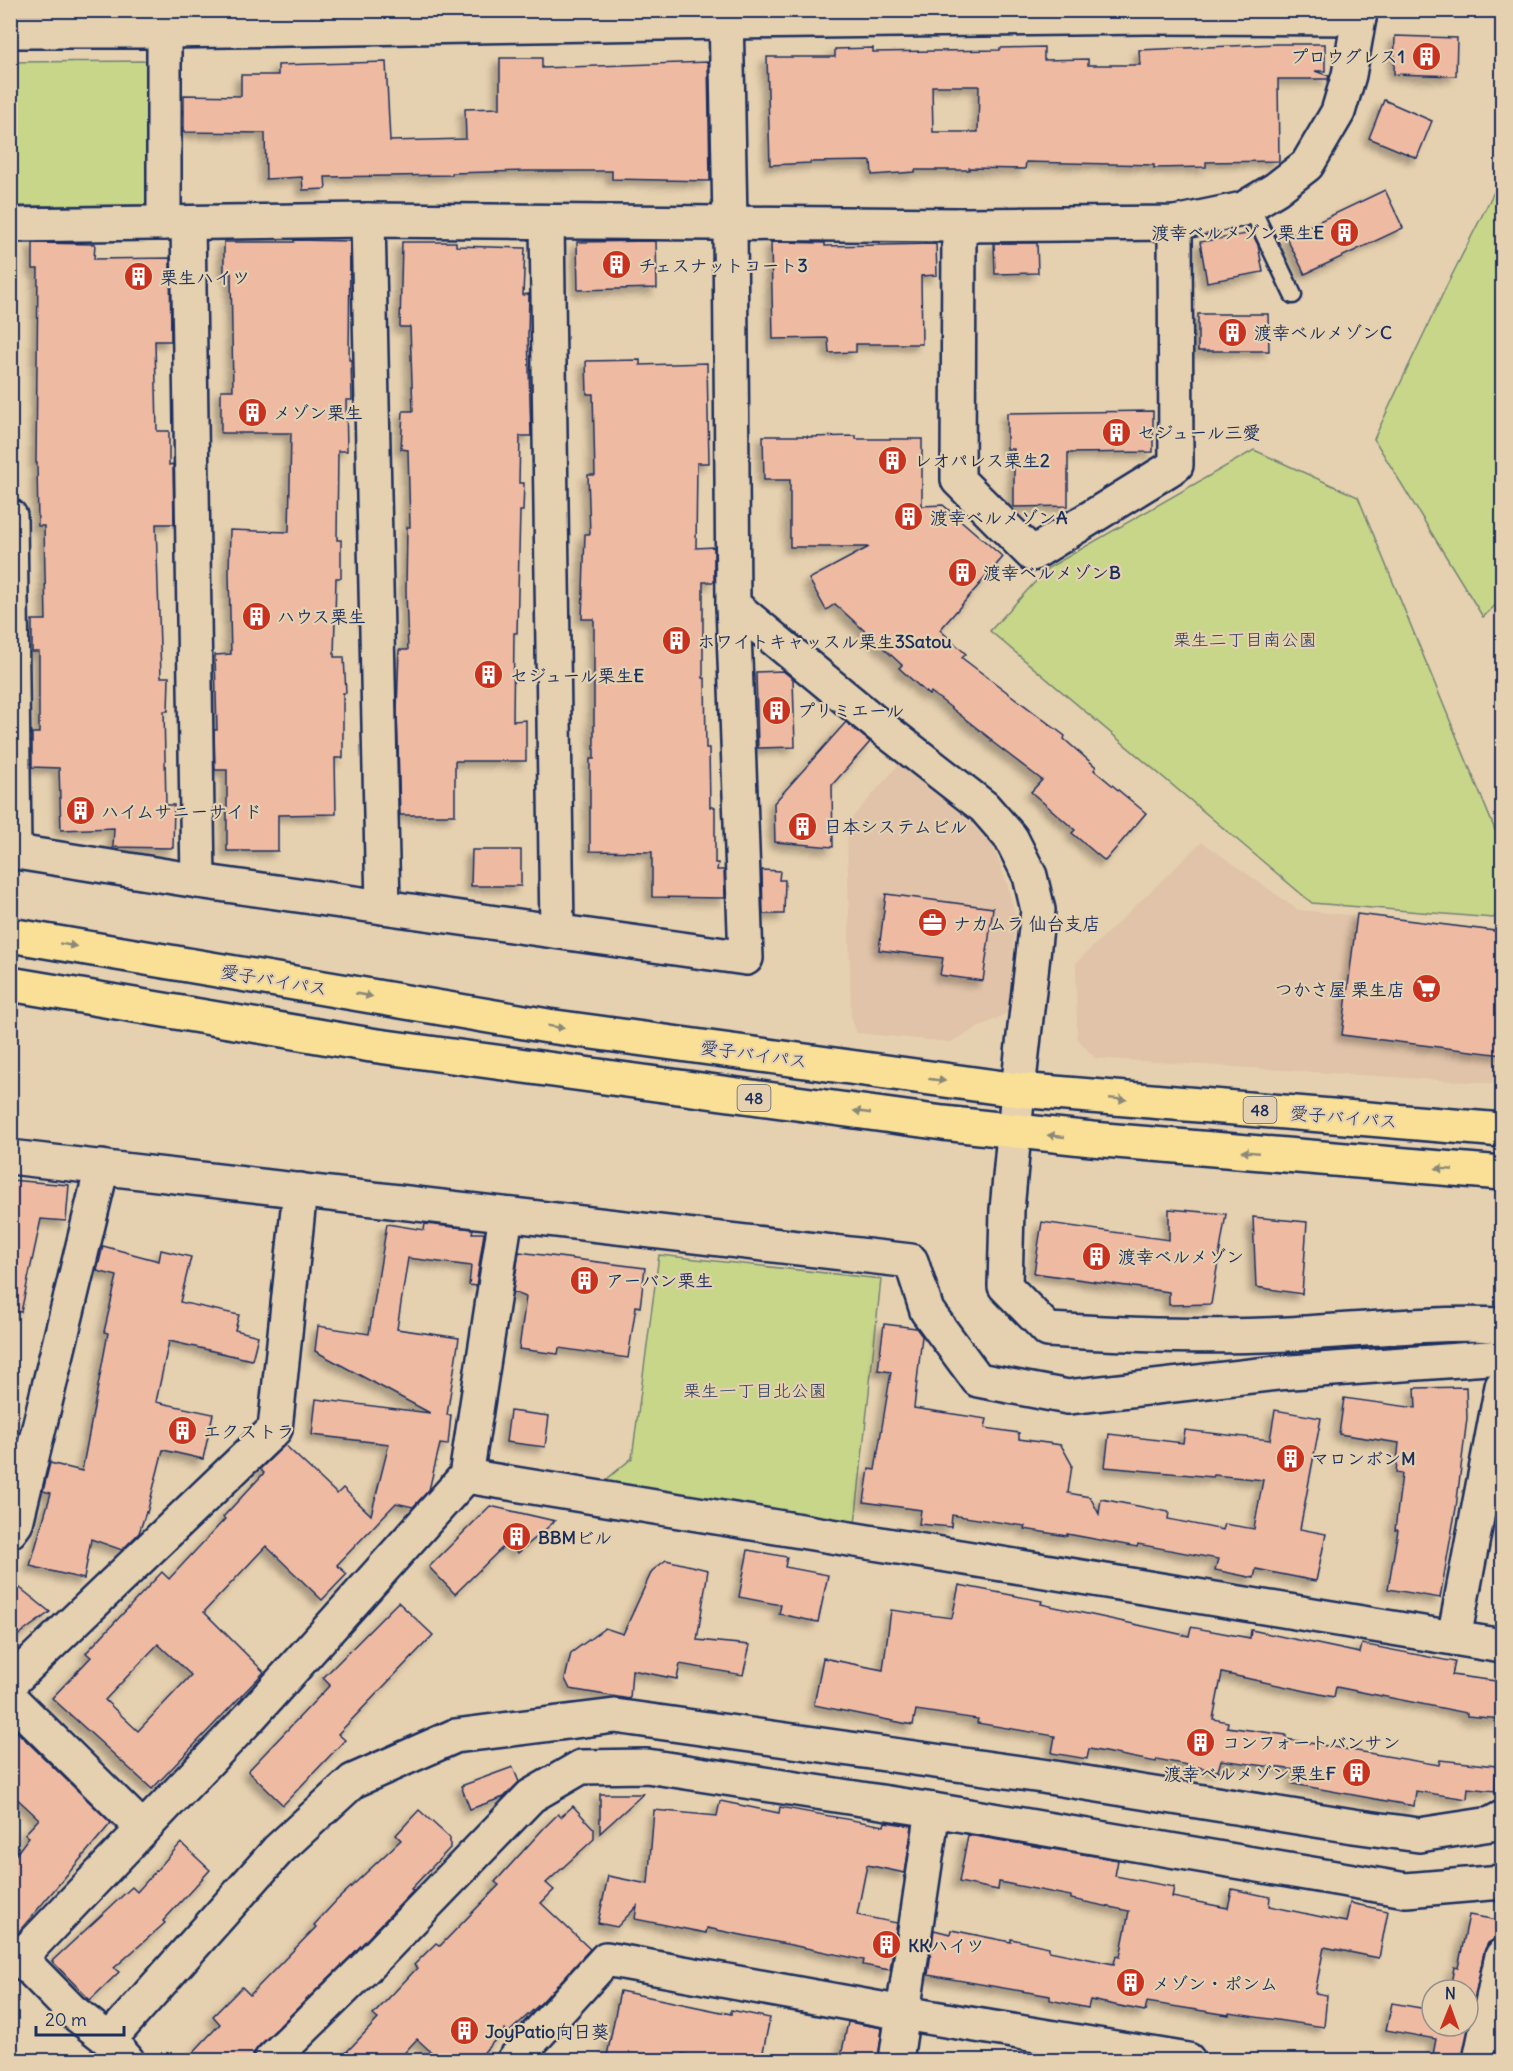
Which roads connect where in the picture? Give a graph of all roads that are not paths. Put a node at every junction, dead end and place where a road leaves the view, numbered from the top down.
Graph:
1 (1146, 14) edge
2 (1359, 14) edge
3 (953, 15) edge
4 (726, 16) edge
5 (10, 31) edge
6 (164, 31) junction
7 (1250, 205) junction
8 (368, 220) junction
9 (730, 222) junction
10 (176, 223) junction
11 (547, 223) junction
12 (1175, 223) junction
13 (10, 225) edge
14 (959, 225) junction
15 (1293, 295) dead end
16 (10, 516) edge
17 (733, 606) junction
18 (12, 851) edge
19 (198, 881) junction
20 (383, 907) junction
21 (557, 931) junction
22 (10, 935) edge
23 (10, 984) edge
24 (1018, 1090) junction
25 (1503, 1130) edge
26 (1014, 1131) junction
27 (10, 1157) edge
28 (102, 1167) junction
29 (1503, 1173) edge
30 (300, 1190) junction
31 (506, 1215) junction
32 (1503, 1325) edge
33 (1503, 1357) edge
34 (1503, 1386) edge
35 (466, 1476) junction
36 (10, 1531) edge
37 (1454, 1638) junction
38 (1503, 1646) edge
39 (10, 1683) edge
40 (10, 1698) edge
41 (933, 1810) junction
42 (1503, 1818) edge
43 (142, 1828) junction
44 (1503, 1882) edge
45 (15, 1956) edge
46 (1503, 1956) edge
47 (903, 2013) junction
48 (118, 2050) edge
49 (271, 2061) edge
50 (514, 2061) edge
51 (896, 2061) edge
52 (1188, 2061) edge
53 (1480, 2061) edge

1 - 2 street
1 - 3 street
2 - 7 street
3 - 4 street
4 - 6 street
4 - 9 street
5 - 6 street
6 - 10 street
7 - 12 street
7 - 15 lane
8 - 10 street
8 - 11 street
8 - 20 street
9 - 11 street
9 - 14 street
9 - 17 street
10 - 13 street
10 - 19 street
11 - 21 street
12 - 14 street
12 - 14 street
16 - 18 street
17 - 21 street
17 - 24 street
18 - 19 street
19 - 20 street
20 - 21 street
22 -> 24 highway, 愛子バイパス / 48
26 -> 23 highway, 48
24 -> 25 highway, 愛子バイパス / 48
24 - 26 street
29 -> 26 highway, 48
26 - 32 street
27 - 28 street
28 - 30 street
28 - 36 street
30 - 31 street
30 - 39 street
31 - 33 street
31 - 35 street
34 - 37 street
35 - 37 street
35 - 43 street
37 - 38 street
40 - 43 street
41 - 44 street
41 - 47 street
41 - 49 street
42 - 48 street
43 - 45 street
45 - 48 street
46 - 53 street
47 - 50 street
47 - 51 street
47 - 52 street

